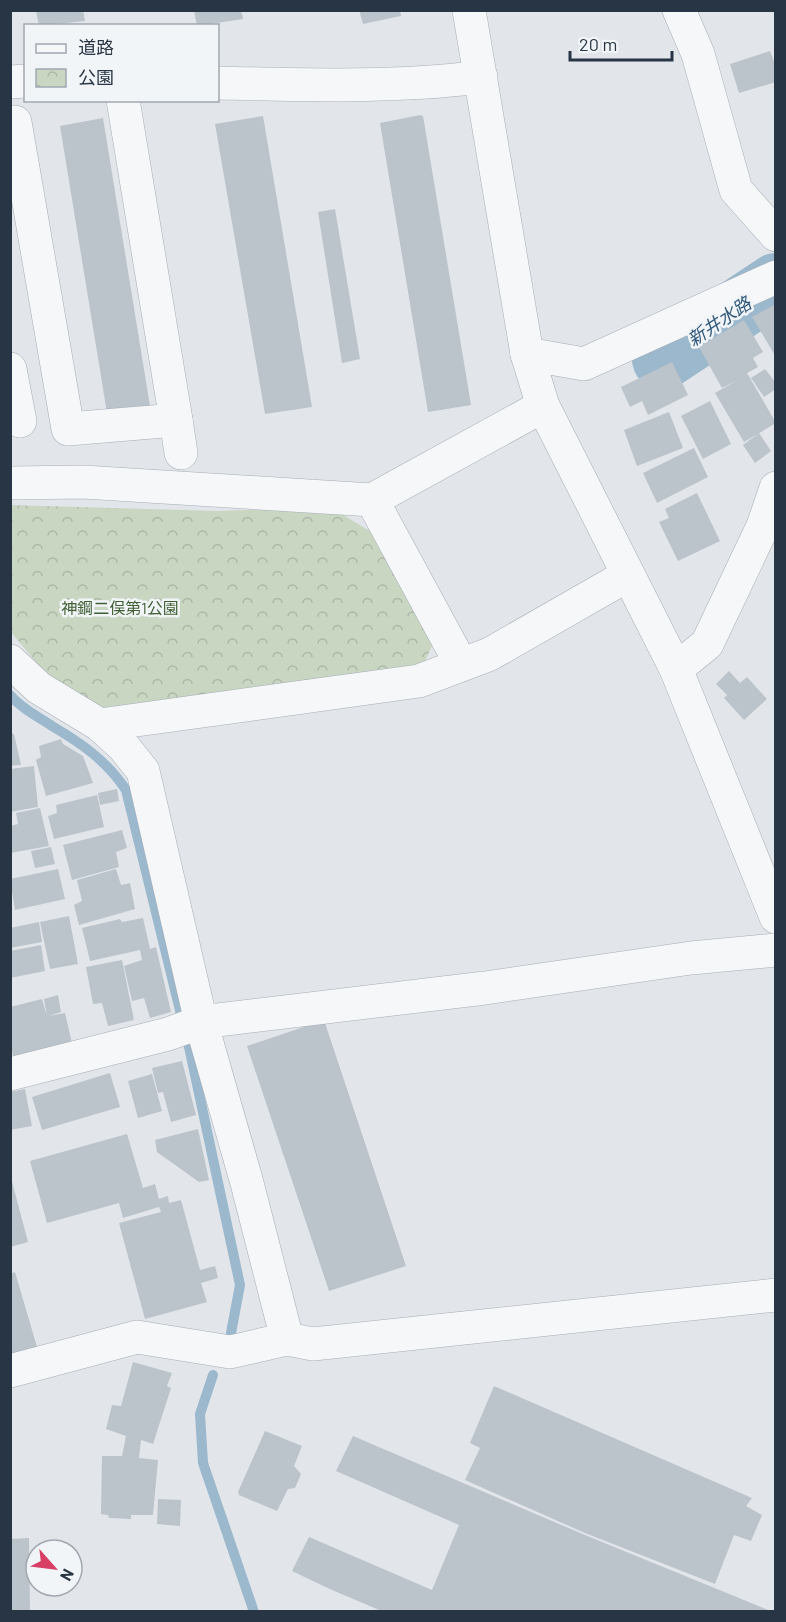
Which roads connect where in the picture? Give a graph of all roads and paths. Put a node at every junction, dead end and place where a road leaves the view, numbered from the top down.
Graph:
1 (469, 10) edge
2 (678, 10) edge
3 (481, 76) junction
4 (219, 83) edge
5 (123, 102) edge
6 (15, 122) dead end
7 (776, 235) edge
8 (776, 278) edge
9 (527, 354) junction
10 (10, 369) edge
11 (543, 406) junction
12 (176, 420) junction
13 (20, 421) dead end
14 (181, 453) dead end
15 (10, 483) edge
16 (776, 488) edge
17 (372, 500) junction
18 (628, 575) junction
19 (10, 661) edge
20 (461, 664) junction
21 (676, 669) junction
22 (100, 724) junction
23 (776, 917) edge
24 (776, 950) edge
25 (201, 1022) junction
26 (10, 1074) edge
27 (776, 1294) edge
28 (287, 1339) junction
29 (10, 1371) edge

1 - 3 street
2 - 7 street
3 - 4 street
3 - 9 street
5 - 12 street
6 - 12 street
8 - 9 street
9 - 11 street
10 - 13 street
11 - 17 street
11 - 18 street
12 - 14 street
15 - 17 street
16 - 21 street
17 - 20 street
18 - 20 street
18 - 21 street
19 - 22 street
20 - 22 street
21 - 23 street
22 - 25 street
24 - 25 street
25 - 26 street
25 - 28 street
27 - 28 street
28 - 29 street

